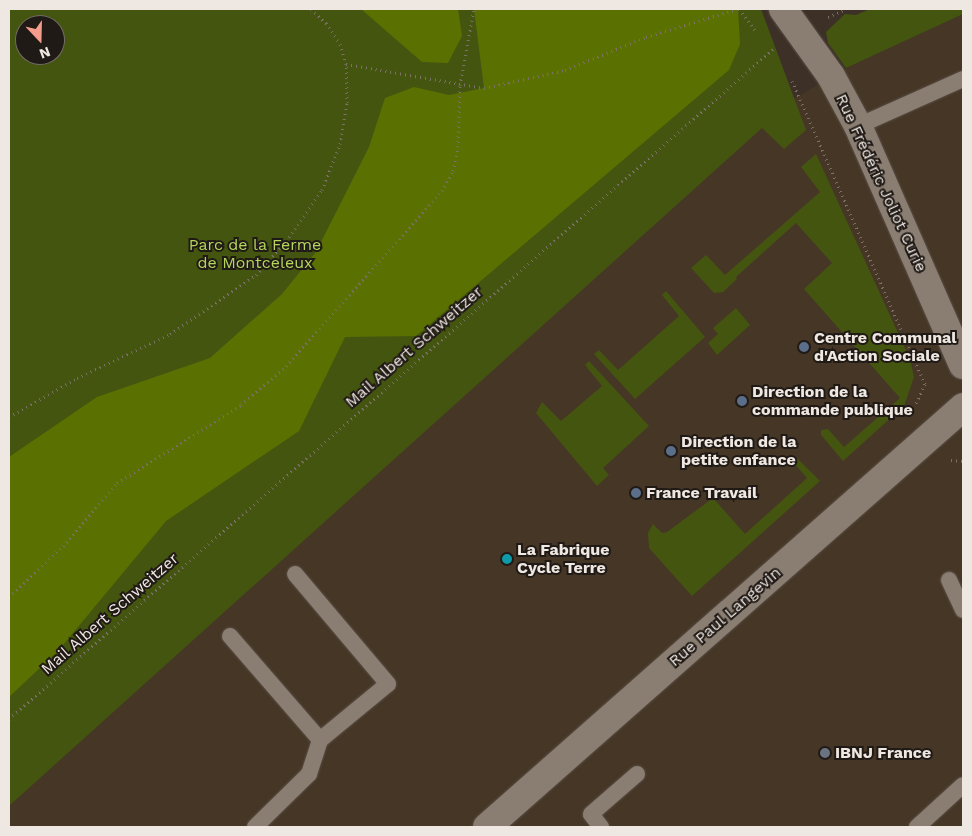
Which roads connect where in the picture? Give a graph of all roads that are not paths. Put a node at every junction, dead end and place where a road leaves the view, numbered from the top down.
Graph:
1 (783, 9) edge
2 (963, 79) edge
3 (858, 126) junction
4 (963, 365) edge
5 (963, 407) edge
6 (295, 574) dead end
7 (949, 580) dead end
8 (963, 610) edge
9 (230, 636) dead end
10 (320, 740) junction
11 (637, 774) dead end
12 (963, 785) edge
13 (256, 827) edge
14 (487, 827) edge
15 (602, 827) edge
16 (917, 827) edge

1 - 3 street, Rue Frédéric Joliot Curie
2 - 3 lane
3 - 4 street, Rue Frédéric Joliot Curie
5 - 14 street, Rue Paul Langevin
6 - 10 lane
7 - 8 lane
9 - 10 lane
10 - 13 lane
11 - 15 lane
12 - 16 lane

